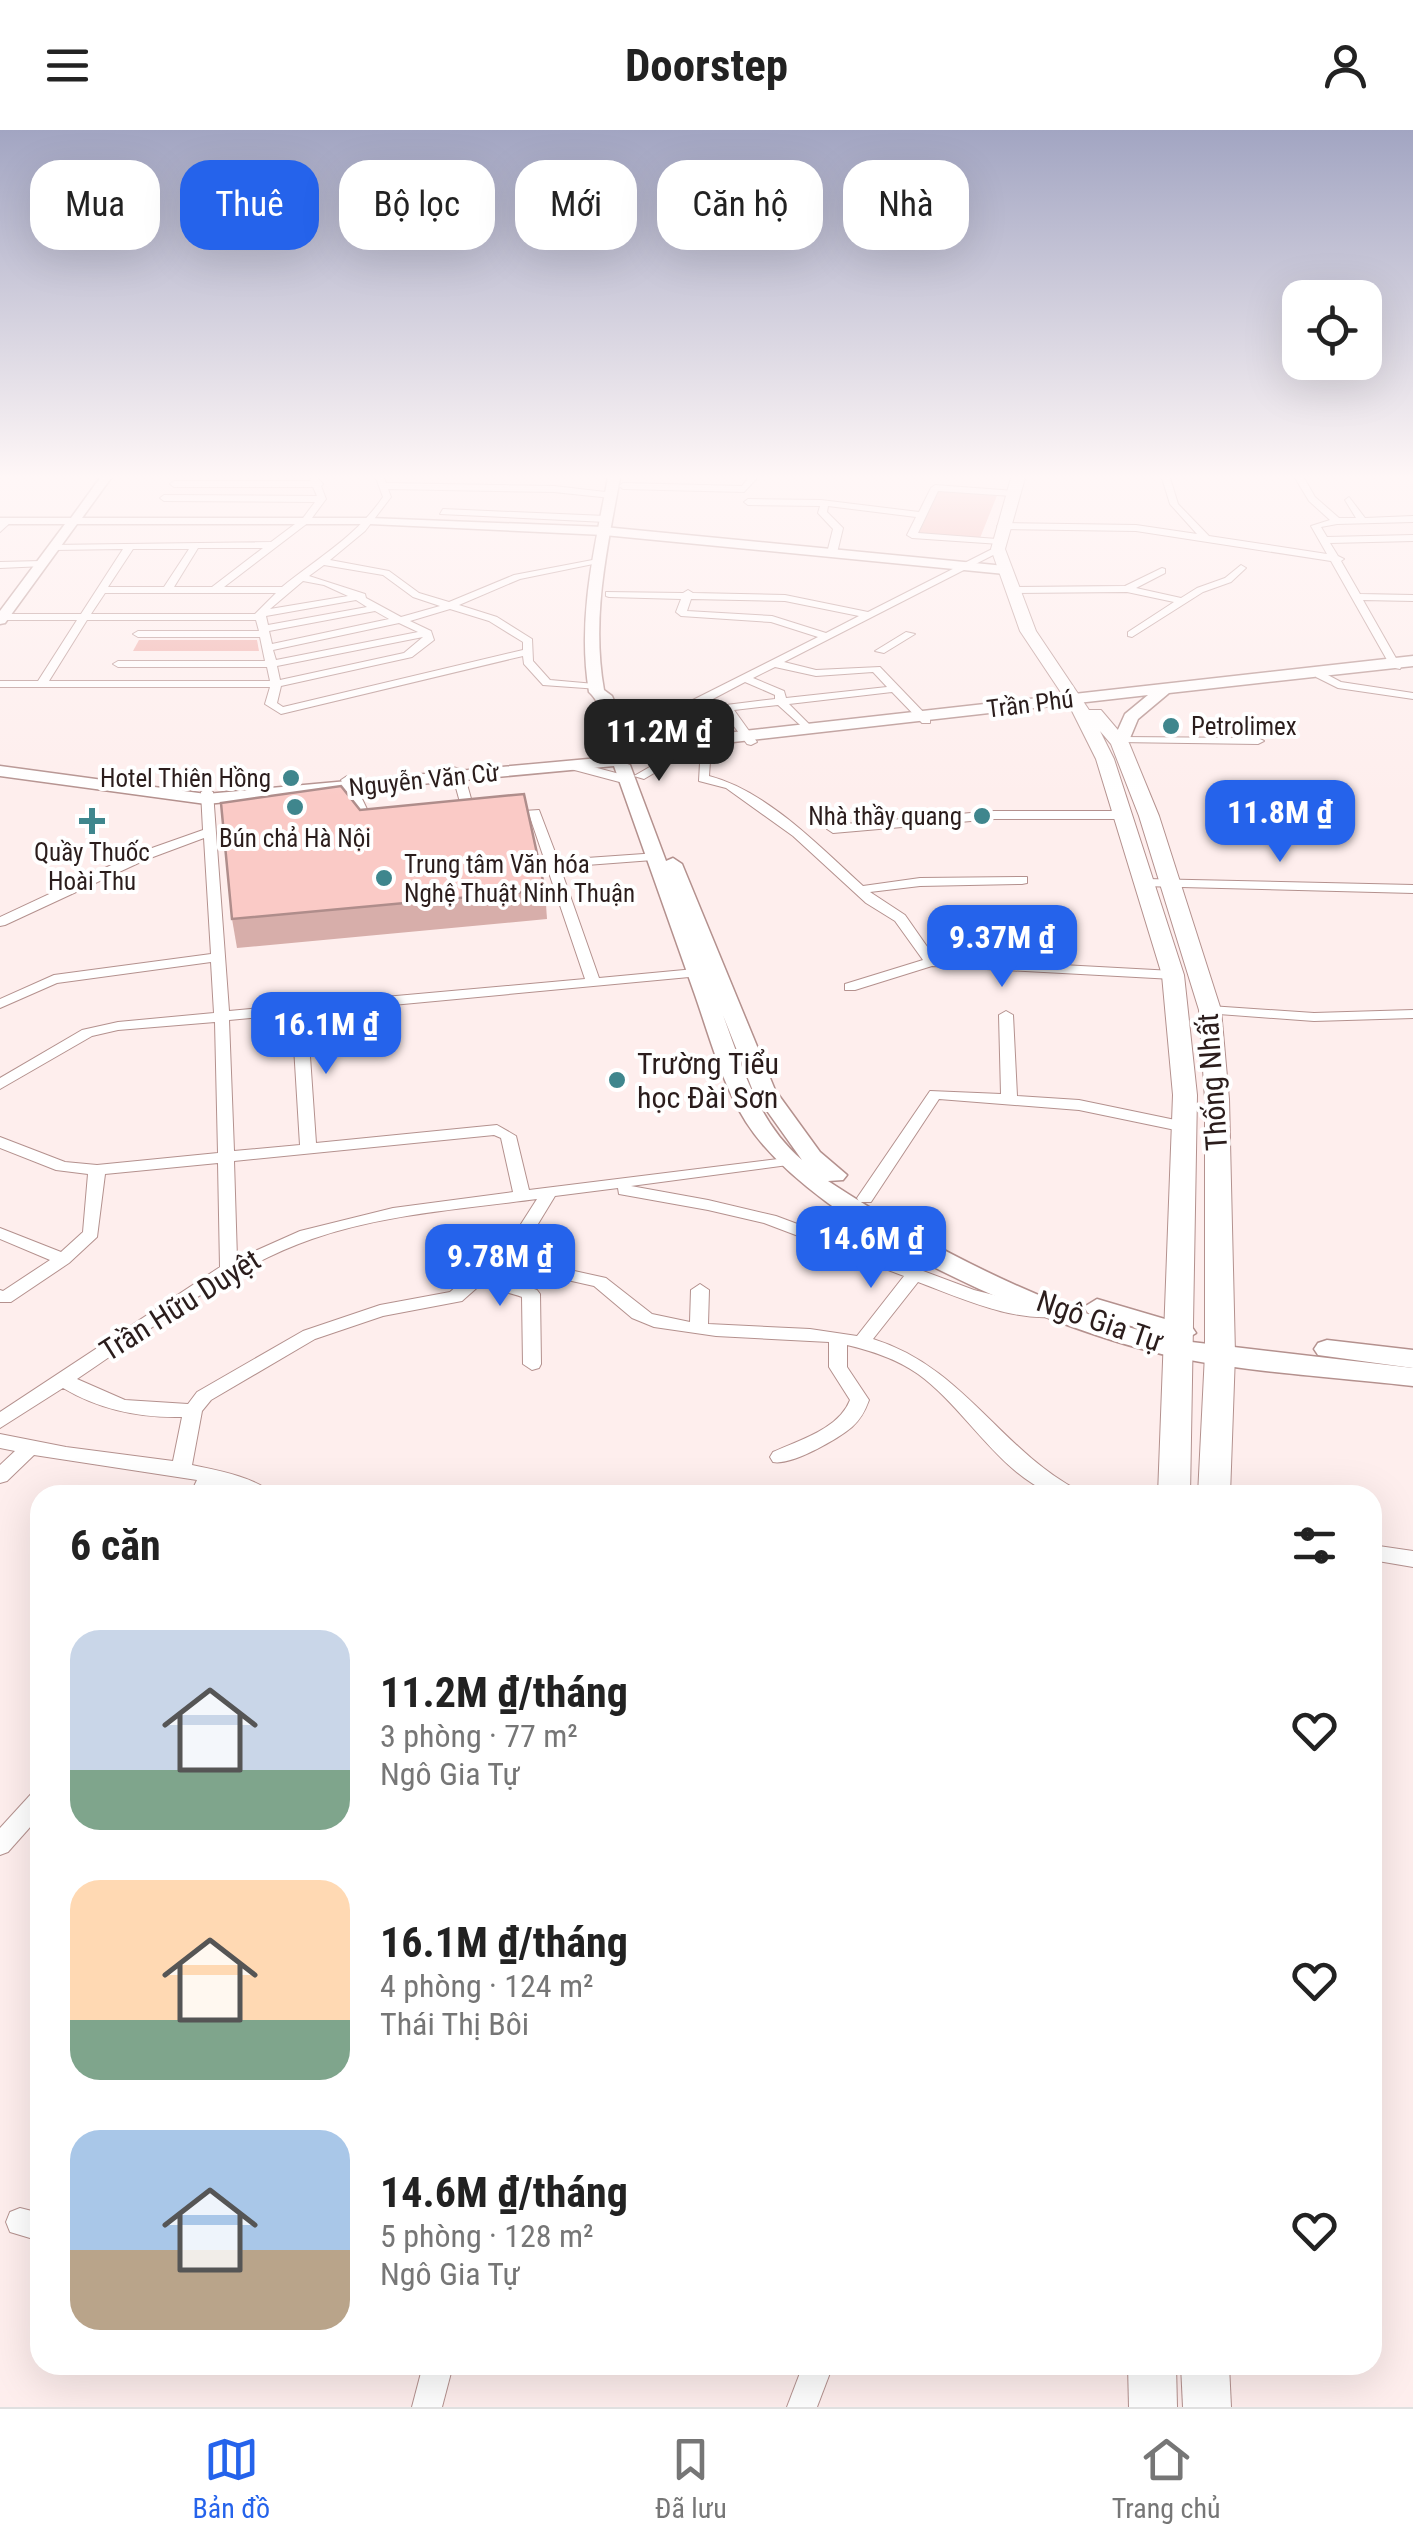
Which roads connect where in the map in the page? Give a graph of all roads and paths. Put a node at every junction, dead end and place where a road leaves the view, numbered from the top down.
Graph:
1 (26, 584) edge
2 (106, 584) edge
3 (170, 584) edge
4 (221, 584) edge
5 (290, 584) edge
6 (334, 584) edge
7 (402, 584) edge
8 (500, 584) edge
9 (603, 584) edge
10 (927, 584) edge
11 (1010, 584) edge
12 (1136, 584) edge
13 (1219, 584) edge
14 (1353, 584) edge
15 (1127, 589) junction
16 (102, 590) junction
17 (166, 590) junction
18 (214, 590) junction
19 (282, 590) junction
20 (1012, 590) junction
21 (688, 593) junction
22 (602, 594) junction
23 (362, 596) junction
24 (1360, 597) junction
25 (1413, 598) edge
26 (1183, 601) junction
27 (449, 606) junction
28 (377, 608) junction
29 (870, 614) junction
30 (85, 617) junction
31 (149, 617) junction
32 (1, 618) edge
33 (402, 621) junction
34 (262, 624) junction
35 (428, 633) junction
36 (138, 634) junction
37 (910, 634) dead end
38 (1132, 634) dead end
39 (830, 637) junction
40 (268, 648) junction
41 (880, 651) dead end
42 (528, 652) junction
43 (118, 664) junction
44 (271, 664) junction
45 (777, 664) junction
46 (1404, 664) edge
47 (1320, 675) junction
48 (746, 679) junction
49 (0, 684) edge
50 (41, 684) junction
51 (104, 684) junction
52 (276, 684) junction
53 (894, 689) junction
54 (600, 691) junction
55 (1161, 694) junction
56 (1413, 696) edge
57 (1075, 701) junction
58 (700, 702) junction
59 (780, 702) junction
60 (726, 708) junction
61 (613, 717) junction
62 (924, 719) junction
63 (656, 724) junction
64 (808, 730) junction
65 (749, 739) junction
66 (1258, 741) dead end
67 (1116, 744) junction
68 (684, 747) junction
69 (706, 747) junction
70 (631, 760) junction
71 (0, 767) edge
72 (458, 773) junction
73 (348, 784) junction
74 (206, 796) junction
75 (1137, 815) junction
76 (471, 820) junction
77 (454, 822) edge
78 (386, 829) edge
79 (833, 829) dead end
80 (211, 832) junction
81 (661, 856) junction
82 (555, 864) junction
83 (1022, 880) dead end
84 (1159, 888) junction
85 (1413, 889) edge
86 (865, 895) junction
87 (1413, 899) edge
88 (0, 922) edge
89 (218, 957) junction
90 (932, 962) junction
91 (706, 972) junction
92 (1174, 975) junction
93 (1202, 977) junction
94 (594, 983) junction
95 (850, 987) dead end
96 (0, 1004) edge
97 (299, 1008) junction
98 (1210, 1010) junction
99 (1413, 1014) edge
100 (1006, 1015) dead end
101 (222, 1016) junction
102 (0, 1084) edge
103 (1185, 1095) junction
104 (1009, 1098) junction
105 (1217, 1099) junction
106 (1185, 1127) junction
107 (0, 1142) edge
108 (308, 1148) junction
109 (800, 1158) junction
110 (227, 1159) junction
111 (97, 1170) junction
112 (600, 1187) junction
113 (549, 1193) junction
114 (522, 1196) junction
115 (865, 1198) junction
116 (0, 1232) edge
117 (63, 1259) junction
118 (502, 1260) junction
119 (229, 1269) junction
120 (916, 1272) junction
121 (700, 1290) dead end
122 (0, 1296) edge
123 (1060, 1311) junction
124 (699, 1327) junction
125 (838, 1338) junction
126 (864, 1340) junction
127 (1178, 1340) junction
128 (1219, 1346) junction
129 (1413, 1359) edge
130 (532, 1364) dead end
131 (1413, 1377) edge
132 (63, 1378) junction
133 (193, 1410) junction
134 (0, 1421) edge
135 (0, 1441) edge
136 (28, 1448) junction
137 (780, 1458) dead end
138 (181, 1470) junction
139 (0, 1476) edge
140 (204, 1485) edge
141 (1051, 1485) edge
142 (1174, 1485) edge
143 (1214, 1485) edge
144 (1382, 1554) edge
145 (1413, 1559) edge
146 (30, 1812) edge
147 (0, 1846) edge
148 (435, 2375) edge
149 (814, 2375) edge
150 (1152, 2375) edge
151 (1205, 2375) edge
152 (427, 2407) edge
153 (802, 2407) edge
154 (1154, 2407) edge
155 (1207, 2407) edge

1 - 32 street
2 - 16 street
3 - 17 street
4 - 18 street
5 - 19 street
6 - 23 street
7 - 27 street
8 - 27 street
9 - 22 main road, Ngô Gia Tự
10 - 29 street
11 - 20 main road, Thống Nhất
12 - 15 street
13 - 26 street
14 - 24 street
15 - 20 street
15 - 26 street
16 - 17 street
16 - 30 street
17 - 18 street
18 - 19 street
19 - 34 street
20 - 57 main road, Thống Nhất
21 - 22 street
21 - 29 street
21 - 39 street
22 - 54 main road, Ngô Gia Tự
23 - 28 street
23 - 34 street
24 - 25 street
24 - 46 street
26 - 38 street
27 - 33 street
27 - 42 street
28 - 33 street
28 - 34 street
29 - 39 street
30 - 31 street
30 - 32 street
30 - 50 street
31 - 34 street
31 - 36 street
33 - 35 street
33 - 40 street
34 - 36 street
34 - 40 street
35 - 44 street
35 - 52 street
36 - 43 street
37 - 41 street
39 - 45 street
40 - 44 street
42 - 52 street
42 - 54 street
43 - 44 street
43 - 51 street
44 - 52 street
45 - 48 street
45 - 53 street
46 - 47 main road, Trần Phú
46 - 57 main road, Trần Phú
47 - 55 main road, Trần Phú
47 - 56 street
48 - 58 street
48 - 59 street
49 - 50 street
50 - 51 street
51 - 52 street
53 - 59 street
53 - 62 street
54 - 61 main road, Ngô Gia Tự
55 - 57 main road, Trần Phú
55 - 67 main road
57 - 62 main road, Trần Phú
57 - 67 main road, Thống Nhất
58 - 60 street
58 - 63 street
59 - 60 street
59 - 64 street
60 - 65 street
61 - 63 street
61 - 70 main road, Ngô Gia Tự
62 - 64 main road, Trần Phú
62 - 65 main road, Trần Phú
63 - 68 street
63 - 70 street
64 - 65 main road, Trần Phú
65 - 68 main road, Trần Phú
65 - 69 main road, Trần Phú
66 - 67 street
67 - 75 main road, Thống Nhất
68 - 69 main road, Trần Phú
68 - 70 main road, Trần Phú
68 - 70 street
69 - 86 street
70 - 72 main road, Nguyễn Văn Cừ
70 - 72 main road, Nguyễn Văn Cừ
70 - 81 main road, Ngô Gia Tự
71 - 74 main road, Nguyễn Văn Cừ
72 - 73 main road, Nguyễn Văn Cừ
72 - 76 street
73 - 74 main road, Nguyễn Văn Cừ
73 - 78 street
74 - 80 street
75 - 79 street
75 - 84 main road, Thống Nhất
76 - 77 street
76 - 82 street
80 - 88 street
80 - 89 street
81 - 82 street
81 - 91 main road, Ngô Gia Tự
82 - 94 street
83 - 86 street
84 - 85 street
84 - 87 street
84 - 92 main road, Thống Nhất
84 - 93 main road, Thống Nhất
86 - 90 street
89 - 96 street
89 - 101 street
90 - 92 street
90 - 95 street
91 - 94 street
91 - 109 main road, Ngô Gia Tự
92 - 93 main road
92 - 103 main road, Thống Nhất
93 - 98 main road, Thống Nhất
94 - 97 street
97 - 101 street
97 - 108 street
98 - 99 street
98 - 105 main road, Thống Nhất
100 - 104 street
101 - 102 street
101 - 110 street
103 - 105 main road
103 - 106 main road, Thống Nhất
104 - 106 street
104 - 115 street
105 - 128 main road, Thống Nhất
106 - 127 main road, Thống Nhất
107 - 111 street
108 - 110 street
108 - 114 street
109 - 112 street, Trần Hữu Duyệt
109 - 115 main road, Ngô Gia Tự
109 - 123 main road, Ngô Gia Tự
110 - 111 street
110 - 119 street
111 - 117 street
112 - 113 street, Trần Hữu Duyệt
112 - 120 street
113 - 114 street, Trần Hữu Duyệt
113 - 118 street
114 - 119 street, Trần Hữu Duyệt
115 - 127 main road, Ngô Gia Tự
116 - 117 street
117 - 122 street
118 - 124 street
118 - 130 street
118 - 133 street
119 - 132 street, Trần Hữu Duyệt
120 - 123 street
120 - 126 street
121 - 124 street
123 - 127 main road, Ngô Gia Tự
124 - 125 street
125 - 126 street
125 - 137 street
126 - 141 street
127 - 128 main road
127 - 142 main road, Thống Nhất
128 - 129 main road
128 - 131 main road
128 - 143 main road, Thống Nhất
132 - 133 street
132 - 134 street, Trần Hữu Duyệt
133 - 138 street
135 - 136 street
136 - 138 street
136 - 139 street
138 - 140 street
144 - 145 street
146 - 147 street
148 - 152 street
149 - 153 street
150 - 154 main road
151 - 155 main road

